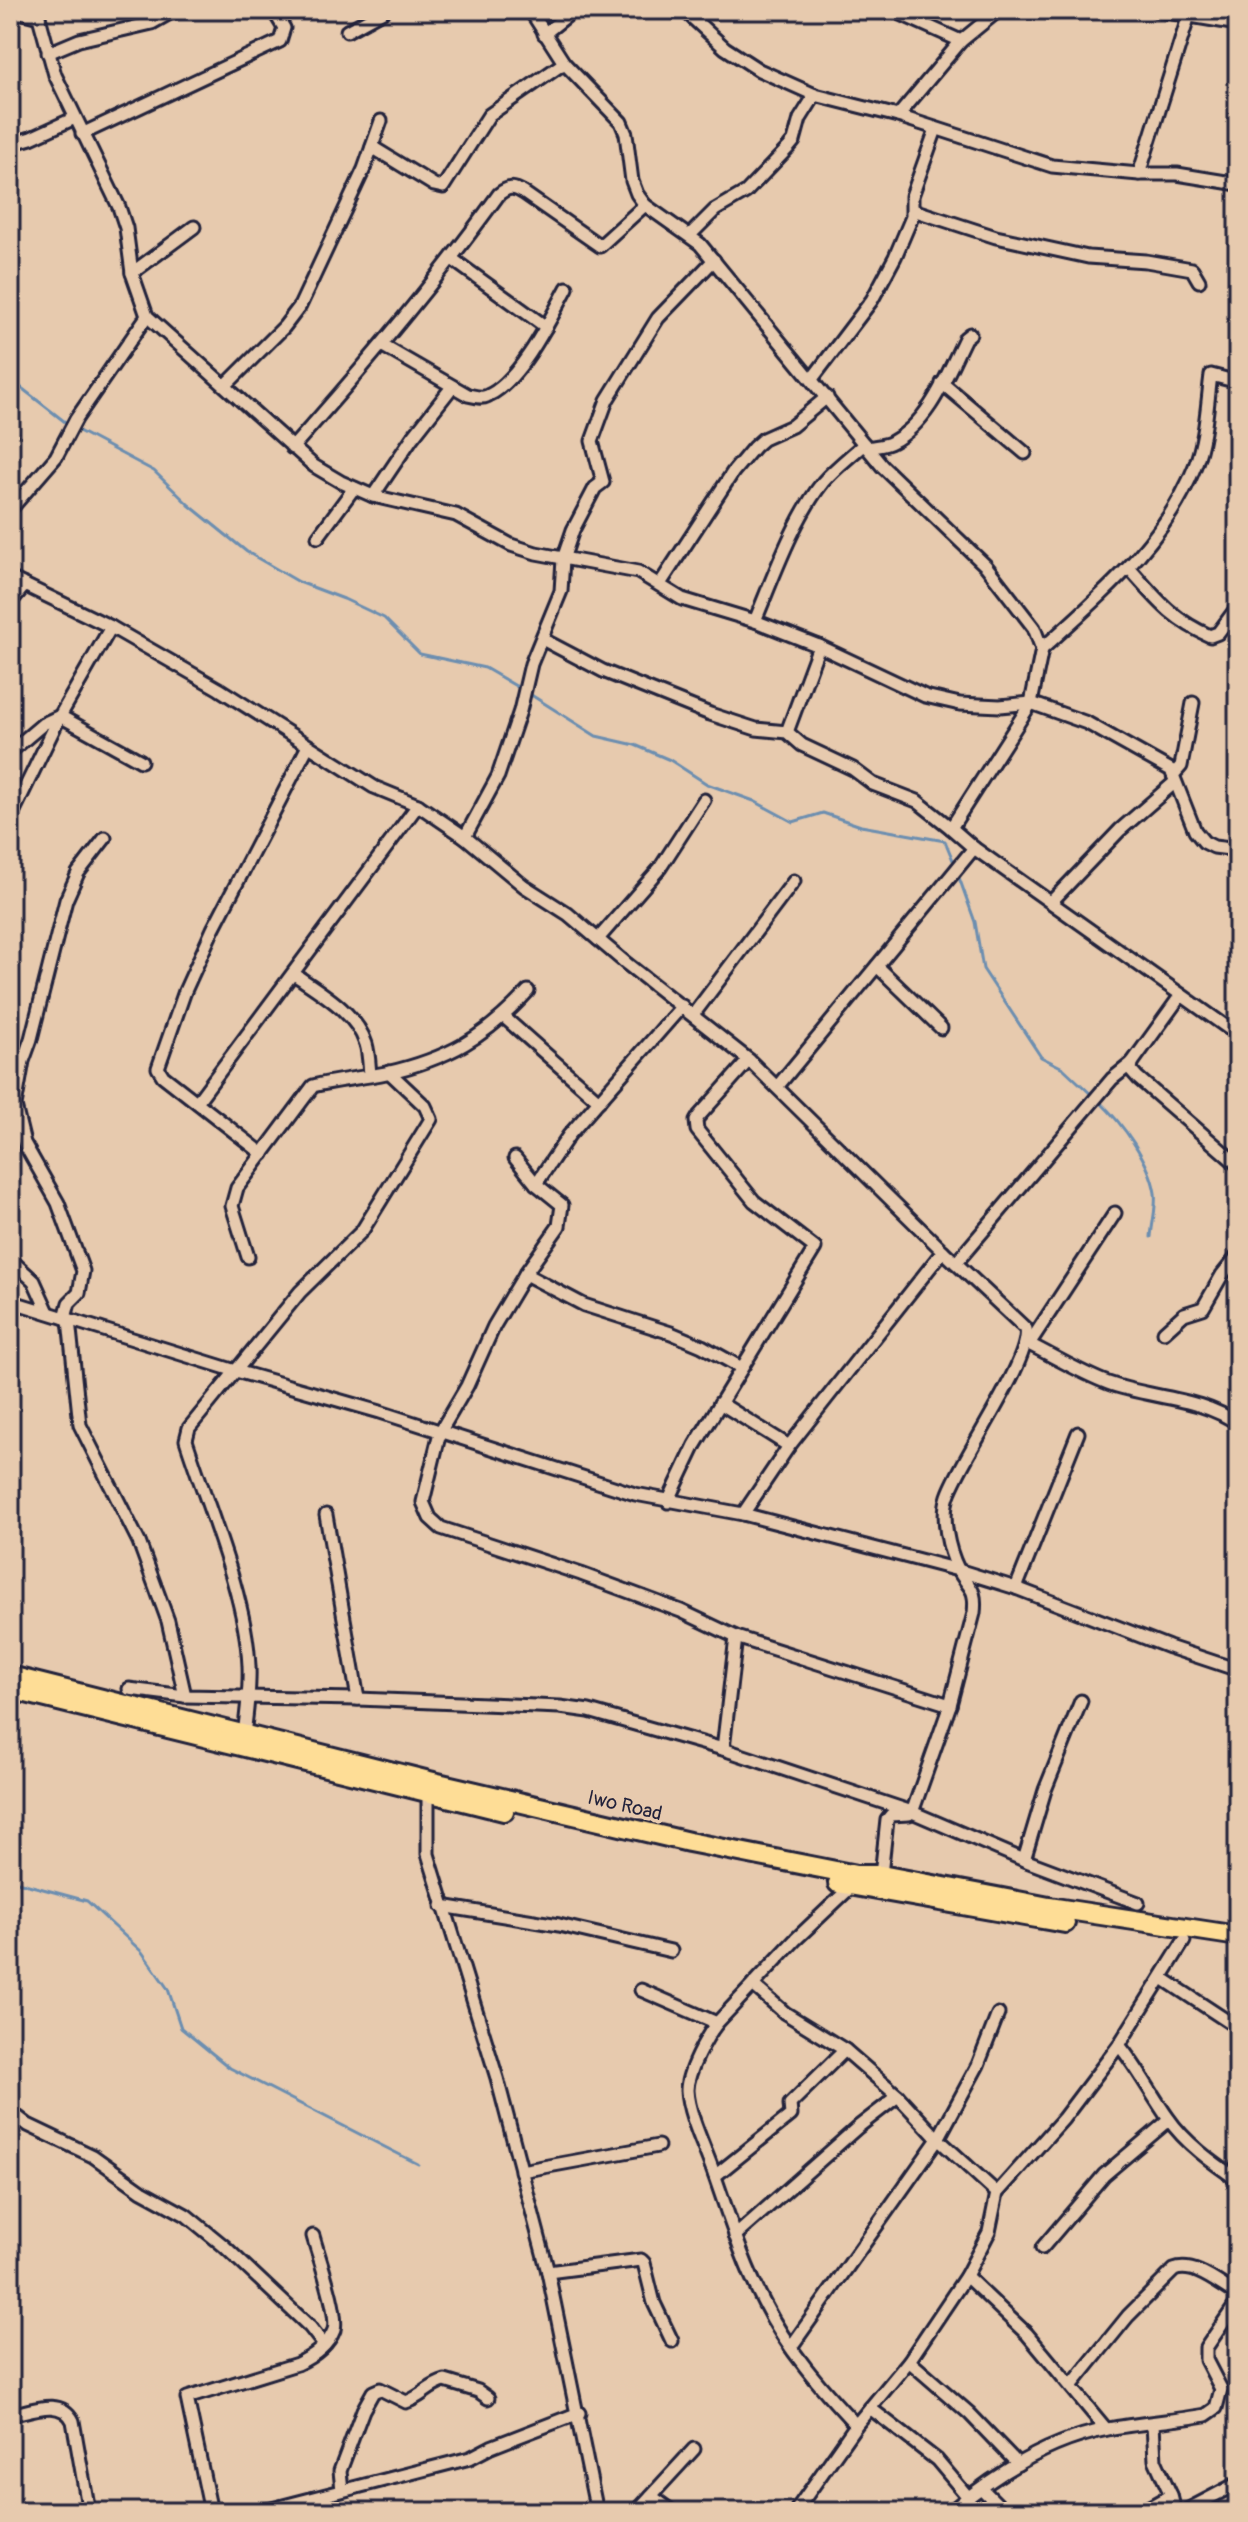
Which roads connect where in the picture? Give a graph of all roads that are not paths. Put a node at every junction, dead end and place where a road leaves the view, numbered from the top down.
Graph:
1 (13, 10) edge
2 (175, 10) edge
3 (273, 10) edge
4 (385, 10) edge
5 (530, 10) edge
6 (574, 10) edge
7 (684, 10) edge
8 (892, 10) edge
9 (999, 10) edge
10 (1155, 10) edge
11 (39, 13) edge
12 (1189, 15) junction
13 (1238, 24) edge
14 (347, 31) dead end
15 (544, 34) junction
16 (961, 41) junction
17 (48, 53) junction
18 (564, 63) junction
19 (815, 95) junction
20 (898, 116) junction
21 (75, 118) junction
22 (381, 121) dead end
23 (936, 129) junction
24 (82, 134) junction
25 (10, 144) edge
26 (372, 147) junction
27 (1139, 174) junction
28 (1238, 184) edge
29 (645, 205) junction
30 (913, 210) junction
31 (194, 227) dead end
32 (690, 235) junction
33 (452, 259) junction
34 (714, 260) junction
35 (132, 273) junction
36 (1199, 281) dead end
37 (567, 288) dead end
38 (147, 316) junction
39 (546, 327) junction
40 (970, 334) dead end
41 (383, 346) junction
42 (812, 379) junction
43 (1238, 382) edge
44 (942, 383) junction
45 (226, 385) junction
46 (452, 387) junction
47 (827, 397) junction
48 (891, 443) junction
49 (866, 446) junction
50 (292, 448) junction
51 (1025, 453) dead end
52 (882, 466) junction
53 (354, 488) junction
54 (373, 496) junction
55 (10, 510) edge
56 (318, 537) dead end
57 (563, 559) junction
58 (1129, 568) junction
59 (10, 578) edge
60 (660, 584) junction
61 (25, 585) junction
62 (10, 603) edge
63 (1238, 606) edge
64 (755, 621) junction
65 (111, 627) junction
66 (542, 639) junction
67 (819, 646) junction
68 (1042, 649) junction
69 (1031, 703) junction
70 (1193, 703) dead end
71 (60, 716) junction
72 (787, 732) junction
73 (308, 746) junction
74 (10, 752) edge
75 (141, 761) dead end
76 (1174, 779) junction
77 (704, 800) dead end
78 (418, 805) junction
79 (10, 819) edge
80 (951, 828) junction
81 (465, 837) junction
82 (105, 838) dead end
83 (974, 848) junction
84 (1238, 850) edge
85 (794, 881) dead end
86 (1052, 901) junction
87 (598, 939) junction
88 (877, 966) junction
89 (294, 974) junction
90 (528, 991) dead end
91 (1181, 995) junction
92 (682, 1006) junction
93 (693, 1015) junction
94 (504, 1017) junction
95 (941, 1028) dead end
96 (1238, 1035) edge
97 (749, 1060) junction
98 (1132, 1063) junction
99 (389, 1072) junction
100 (370, 1075) junction
101 (777, 1087) junction
102 (599, 1101) junction
103 (197, 1102) junction
104 (263, 1154) junction
105 (515, 1158) dead end
106 (1238, 1165) edge
107 (536, 1184) junction
108 (1115, 1213) dead end
109 (943, 1251) junction
110 (1238, 1255) edge
111 (248, 1257) dead end
112 (10, 1259) edge
113 (956, 1263) junction
114 (525, 1274) junction
115 (10, 1301) edge
116 (48, 1312) junction
117 (67, 1319) junction
118 (1164, 1332) dead end
119 (1029, 1341) junction
120 (740, 1367) junction
121 (236, 1371) junction
122 (720, 1403) junction
123 (1238, 1424) edge
124 (440, 1432) junction
125 (1078, 1433) dead end
126 (789, 1446) junction
127 (668, 1502) junction
128 (743, 1514) junction
129 (326, 1515) dead end
130 (958, 1570) junction
131 (1016, 1588) junction
132 (736, 1637) junction
133 (1238, 1670) edge
134 (10, 1676) edge
135 (10, 1689) edge
136 (129, 1689) dead end
137 (185, 1696) junction
138 (248, 1698) junction
139 (358, 1699) junction
140 (1081, 1701) dead end
141 (950, 1705) junction
142 (244, 1734) junction
143 (723, 1749) junction
144 (428, 1794) junction
145 (912, 1812) junction
146 (689, 1847) junction
147 (1024, 1860) junction
148 (881, 1875) junction
149 (852, 1886) junction
150 (1138, 1903) dead end
151 (442, 1906) junction
152 (1238, 1936) edge
153 (1184, 1941) junction
154 (1238, 1948) edge
155 (671, 1951) dead end
156 (1162, 1978) junction
157 (753, 1985) junction
158 (641, 1990) dead end
159 (998, 2014) dead end
160 (717, 2023) junction
161 (1238, 2028) edge
162 (1119, 2045) junction
163 (845, 2050) junction
164 (898, 2096) junction
165 (10, 2111) edge
166 (1169, 2120) junction
167 (938, 2139) junction
168 (658, 2146) dead end
169 (1238, 2164) edge
170 (521, 2171) junction
171 (715, 2176) junction
172 (1235, 2178) edge
173 (997, 2193) junction
174 (313, 2236) dead end
175 (735, 2236) junction
176 (1042, 2248) dead end
177 (548, 2272) junction
178 (966, 2276) junction
179 (1238, 2298) edge
180 (672, 2341) dead end
181 (324, 2345) junction
182 (791, 2347) junction
183 (909, 2361) junction
184 (1072, 2385) junction
185 (488, 2398) dead end
186 (870, 2408) junction
187 (579, 2413) junction
188 (10, 2415) edge
189 (1153, 2424) junction
190 (856, 2425) junction
191 (1106, 2429) junction
192 (694, 2449) dead end
193 (1018, 2464) junction
194 (1238, 2483) edge
195 (982, 2489) junction
196 (342, 2490) junction
197 (1171, 2495) junction
198 (651, 2496) junction
199 (968, 2497) junction
200 (89, 2512) edge
201 (211, 2512) edge
202 (260, 2512) edge
203 (597, 2512) edge
204 (636, 2512) edge
205 (673, 2512) edge
206 (795, 2512) edge
207 (950, 2512) edge
208 (1005, 2512) edge
209 (1141, 2512) edge
210 (1175, 2512) edge
211 (1183, 2512) edge

1 - 11 street
2 - 17 street
3 - 24 street
4 - 14 street
5 - 15 street
6 - 15 street
7 - 19 street
8 - 16 street
9 - 16 street
10 - 12 street
11 - 17 street
12 - 13 street
12 - 27 street
15 - 18 street
16 - 20 street
17 - 21 street
18 - 26 street
18 - 29 street
19 - 20 street
19 - 32 street
20 - 23 street
21 - 24 street
21 - 25 street
22 - 26 street
23 - 27 street
23 - 30 street
24 - 35 street
26 - 45 street
27 - 28 street
29 - 32 street
29 - 33 street
30 - 36 street
30 - 42 street
31 - 35 street
32 - 34 street
33 - 39 street
33 - 41 street
34 - 42 street
34 - 57 street
35 - 38 street
37 - 39 street
38 - 45 street
38 - 55 street
39 - 46 street
40 - 44 street
41 - 46 street
41 - 50 street
42 - 47 street
43 - 58 street
44 - 48 street
44 - 51 street
45 - 50 street
46 - 54 street
47 - 49 street
47 - 60 street
48 - 49 street
48 - 52 street
49 - 52 street
49 - 64 street
50 - 53 street
52 - 68 street
53 - 54 street
53 - 56 street
54 - 57 street
57 - 60 street
57 - 66 street
58 - 63 street
58 - 68 street
59 - 61 street
60 - 64 street
61 - 62 street
61 - 65 street
64 - 67 street
65 - 71 street
65 - 73 street
66 - 72 street
66 - 81 street
67 - 69 street
67 - 72 street
68 - 69 street
69 - 76 street
69 - 80 street
70 - 76 street
71 - 74 street
71 - 75 street
71 - 79 street
72 - 80 street
73 - 78 street
73 - 103 street
76 - 84 street
76 - 86 street
77 - 87 street
78 - 81 street
78 - 89 street
80 - 83 street
81 - 87 street
82 - 117 street
83 - 86 street
83 - 88 street
85 - 93 street
86 - 91 street
87 - 92 street
88 - 95 street
88 - 101 street
89 - 100 street
89 - 103 street
90 - 94 street
91 - 96 street
91 - 98 street
92 - 93 street
92 - 102 street
93 - 97 street
94 - 99 street
94 - 102 street
97 - 101 street
97 - 120 street
98 - 106 street
98 - 113 street
99 - 100 street
99 - 121 street
100 - 104 street
101 - 109 street
102 - 107 street
103 - 104 street
104 - 111 street
105 - 107 street
107 - 114 street
108 - 119 street
109 - 113 street
109 - 126 street
110 - 118 street
112 - 116 street
113 - 119 street
114 - 120 street
114 - 124 street
115 - 116 street
116 - 117 street
117 - 121 street
117 - 137 street
119 - 123 street
119 - 130 street
120 - 122 street
121 - 124 street
121 - 138 street
122 - 126 street
122 - 127 street
124 - 127 street
124 - 132 street
125 - 131 street
126 - 128 street
127 - 128 street
128 - 130 street
129 - 139 street
130 - 131 street
130 - 141 street
131 - 133 street
132 - 141 street
132 - 143 street
134 - 142 main road, Iwo Road
135 - 144 main road, Iwo Road
136 - 137 street
137 - 138 street
138 - 139 street
138 - 142 street
139 - 143 street
140 - 147 street
141 - 145 street
142 - 146 main road, Iwo Road
143 - 145 street
144 - 146 main road, Iwo Road
144 - 151 street
145 - 147 street
145 - 148 street
146 - 148 main road, Iwo Road
146 - 149 main road, Iwo Road
147 - 150 street
148 - 152 main road, Iwo Road
149 - 153 main road, Iwo Road
149 - 157 street
151 - 155 street
151 - 170 street
153 - 154 main road, Iwo Road
153 - 156 street
156 - 161 street
156 - 162 street
157 - 160 street
157 - 163 street
158 - 160 street
159 - 167 street
160 - 171 street
162 - 166 street
162 - 173 street
163 - 164 street
163 - 171 street
164 - 167 street
164 - 175 street
165 - 181 street
166 - 172 street
166 - 176 street
167 - 173 street
167 - 182 street
168 - 170 street
169 - 172 street
170 - 177 street
171 - 175 street
173 - 178 street
174 - 181 street
175 - 182 street
177 - 180 street
177 - 187 street
178 - 183 street
178 - 184 street
179 - 184 street
179 - 189 street
181 - 201 street
182 - 190 street
183 - 186 street
183 - 193 street
184 - 191 street
185 - 196 street
186 - 190 street
186 - 199 street
187 - 196 street
187 - 203 street
188 - 200 street
189 - 191 street
189 - 197 street
190 - 206 street
191 - 193 street
192 - 198 street
193 - 195 street
194 - 211 street
195 - 199 street
195 - 208 street
196 - 202 street
197 - 209 street
197 - 210 street
198 - 204 street
198 - 205 street
199 - 207 street

